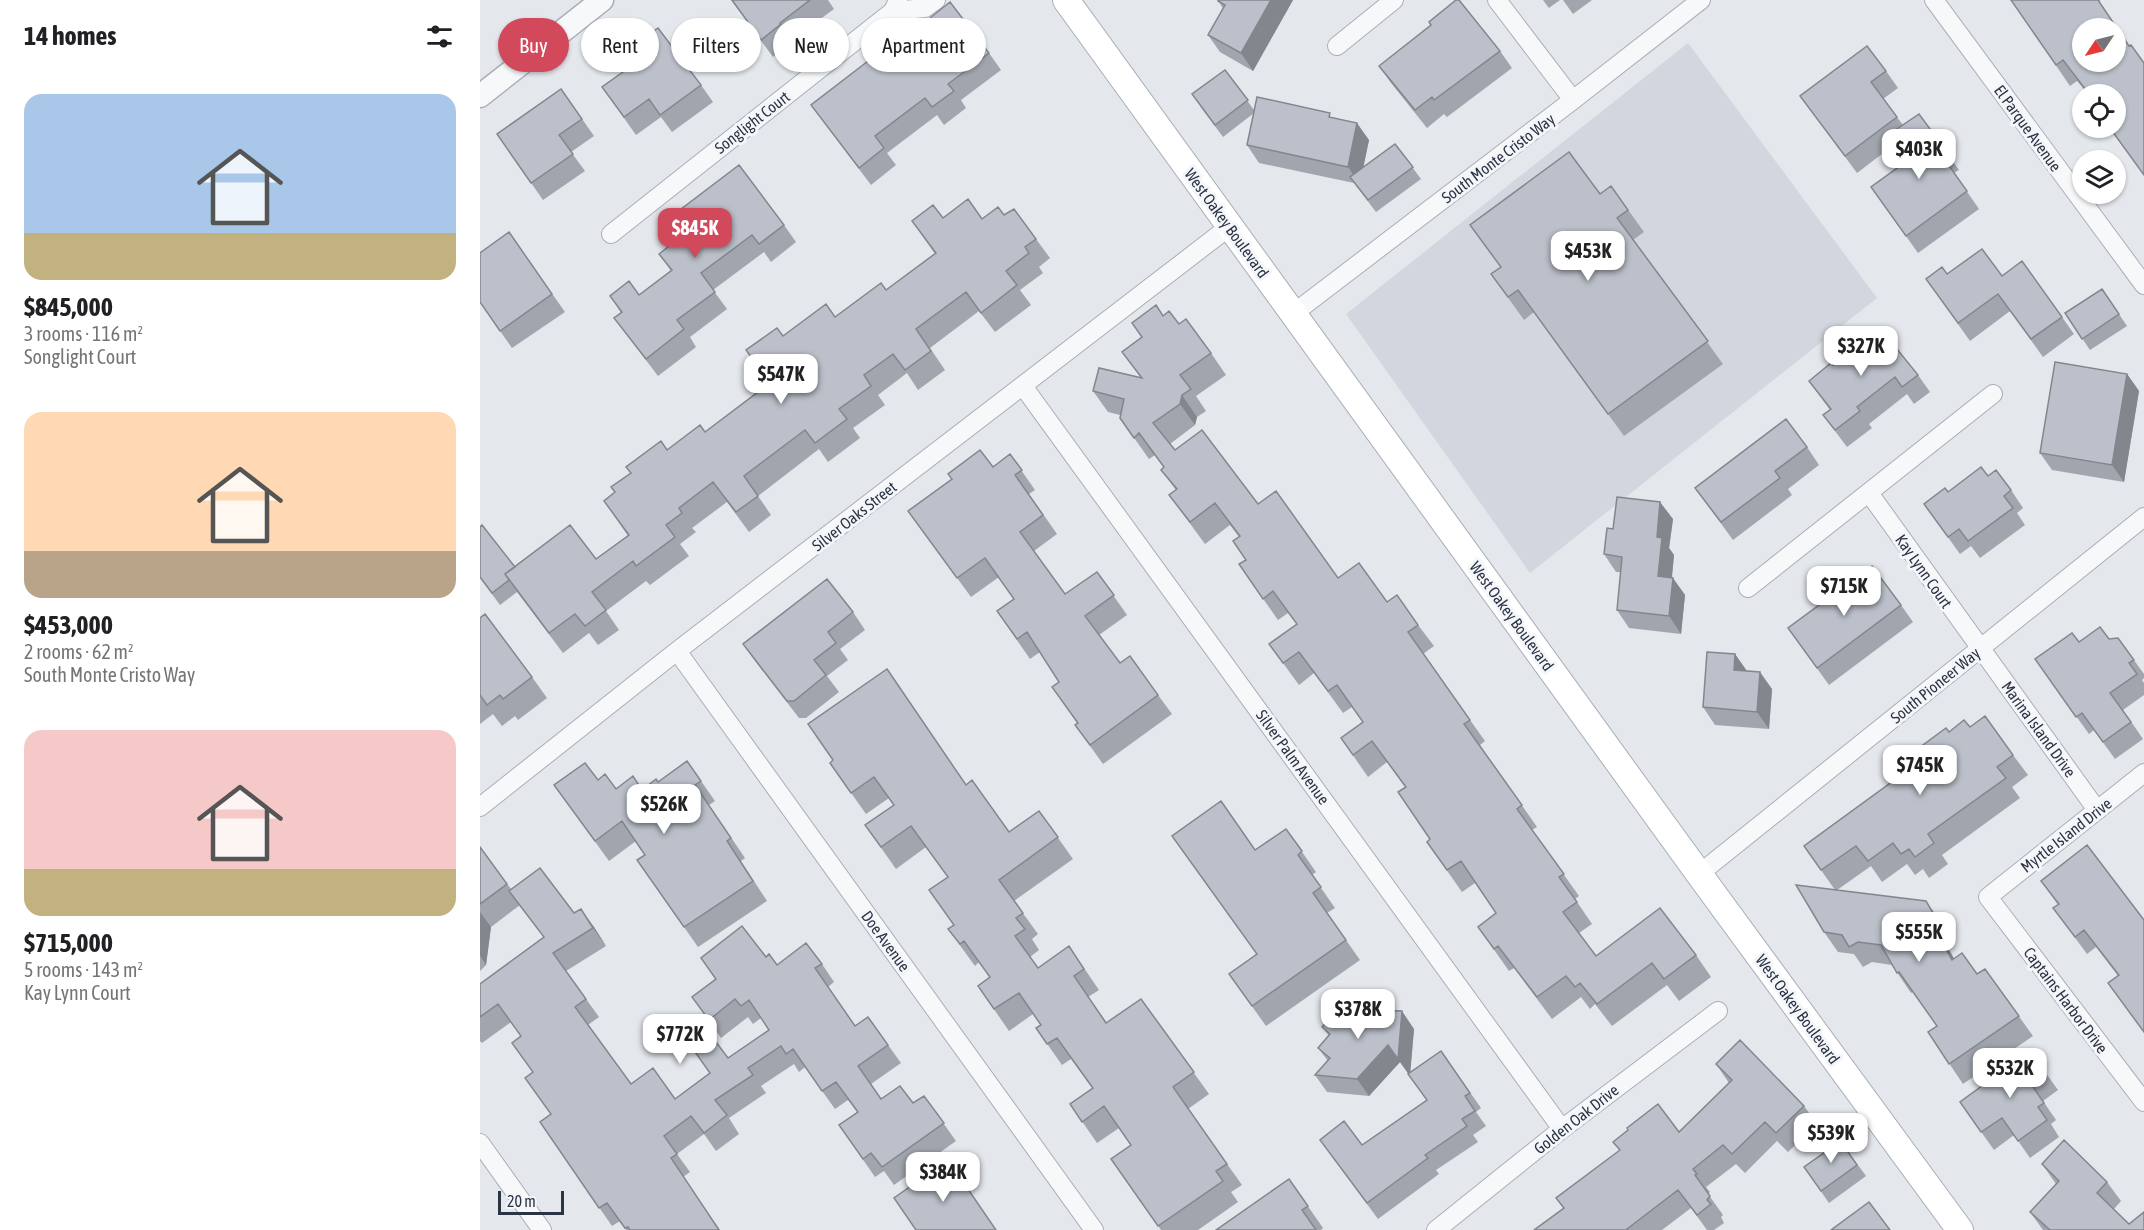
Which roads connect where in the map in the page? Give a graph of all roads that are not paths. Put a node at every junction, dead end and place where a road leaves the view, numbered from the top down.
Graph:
1 (602, 0) edge
2 (936, 0) edge
3 (1066, 0) edge
4 (1395, 0) edge
5 (1497, 0) edge
6 (1701, 0) edge
7 (1934, 0) edge
8 (896, 6) edge
9 (1337, 46) dead end
10 (480, 96) edge
11 (1573, 100) junction
12 (1229, 227) junction
13 (611, 234) dead end
14 (2144, 285) edge
15 (1294, 314) junction
16 (1023, 386) junction
17 (1993, 394) dead end
18 (1869, 493) junction
19 (2144, 517) edge
20 (1748, 588) dead end
21 (1980, 649) junction
22 (677, 651) junction
23 (2144, 773) edge
24 (480, 807) edge
25 (2097, 810) junction
26 (1699, 874) junction
27 (1988, 897) joint
28 (1718, 1011) dead end
29 (2144, 1102) edge
30 (1562, 1129) junction
31 (480, 1143) edge
32 (542, 1230) edge
33 (1094, 1230) edge
34 (1436, 1230) edge
35 (1960, 1230) edge

1 - 10 street
2 - 8 street, Songlight Court
3 - 12 main road, West Oakey Boulevard
4 - 9 street
5 - 11 street
6 - 11 street, South Monte Cristo Way
7 - 14 street, El Parque Avenue
8 - 13 street, Songlight Court
11 - 15 street, South Monte Cristo Way
12 - 15 main road, West Oakey Boulevard
12 - 16 street, Silver Oaks Street
15 - 26 main road, West Oakey Boulevard
16 - 22 street, Silver Oaks Street
16 - 30 street, Silver Palm Avenue
17 - 18 street
18 - 20 street
18 - 21 street, Kay Lynn Court
19 - 21 street, South Pioneer Way
21 - 25 street, Marina Island Drive
21 - 26 street, South Pioneer Way
22 - 24 street, Silver Oaks Street
22 - 33 street, Doe Avenue
23 - 25 street, Myrtle Island Drive
25 - 27 street, Myrtle Island Drive
26 - 35 main road, West Oakey Boulevard
27 - 29 street, Captains Harbor Drive
28 - 30 street, Golden Oak Drive
30 - 34 street, Golden Oak Drive
31 - 32 street

